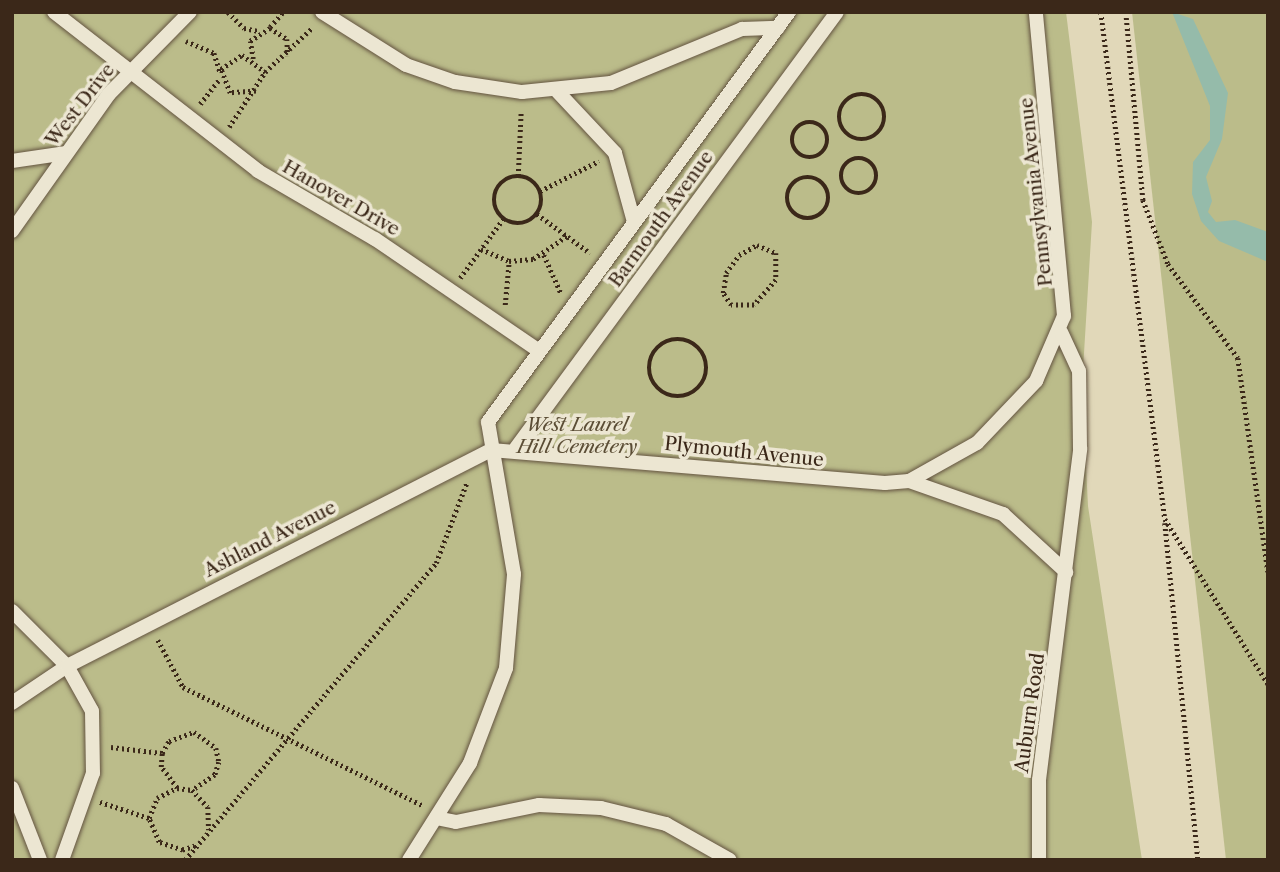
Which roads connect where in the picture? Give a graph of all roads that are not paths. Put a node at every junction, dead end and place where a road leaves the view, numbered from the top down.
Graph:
1 (54, 12) edge
2 (190, 12) edge
3 (789, 12) edge
4 (837, 12) edge
5 (1036, 12) edge
6 (323, 13) edge
7 (778, 28) junction
8 (128, 73) junction
9 (557, 91) junction
10 (66, 153) junction
11 (12, 161) edge
12 (634, 222) junction
13 (12, 231) edge
14 (1060, 332) junction
15 (539, 351) junction
16 (516, 449) junction
17 (484, 453) junction
18 (909, 481) junction
19 (1066, 572) junction
20 (12, 611) edge
21 (67, 666) junction
22 (12, 703) edge
23 (12, 788) edge
24 (437, 816) junction
25 (40, 860) edge
26 (62, 860) edge
27 (409, 860) edge
28 (730, 860) edge
29 (1039, 860) edge

1 - 8 lane, Hanover Drive
2 - 8 lane, West Drive
3 - 7 lane, Barmouth Avenue
4 - 16 lane, Barmouth Avenue
5 - 14 lane, Pennsylvania Avenue
6 - 9 lane
7 - 9 lane
7 - 12 lane, Barmouth Avenue
8 - 10 lane, West Drive
8 - 15 lane, Hanover Drive
9 - 12 lane
10 - 11 lane
10 - 13 lane, West Drive
12 - 15 lane, Barmouth Avenue
14 - 18 lane
14 - 19 lane
15 - 17 lane, Barmouth Avenue
16 - 17 lane, Plymouth Avenue
16 - 18 lane, Plymouth Avenue
17 - 21 lane, Ashland Avenue
17 - 24 lane, Barmouth Avenue
18 - 19 lane, Plymouth Avenue
19 - 29 lane, Auburn Road
20 - 21 lane
21 - 22 lane, Ashland Avenue
21 - 26 lane
23 - 25 lane
24 - 27 lane, Barmouth Avenue
24 - 28 lane

